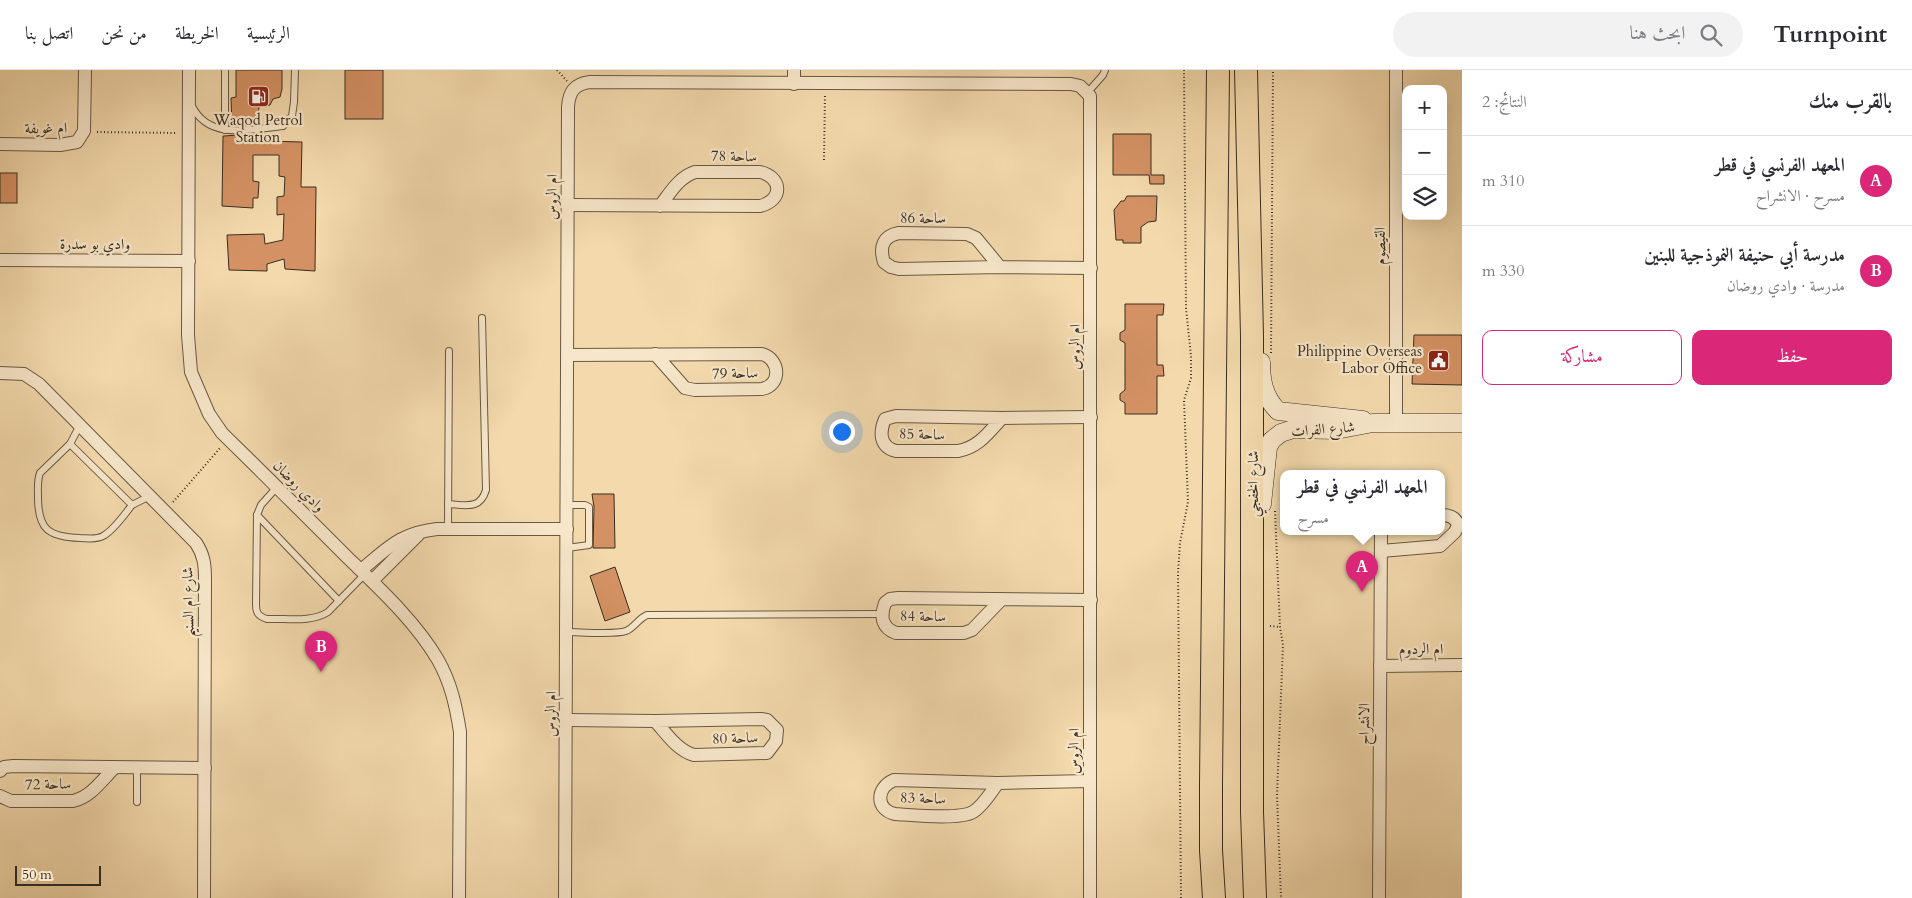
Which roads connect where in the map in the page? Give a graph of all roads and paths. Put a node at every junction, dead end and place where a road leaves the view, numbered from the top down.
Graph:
1 (85, 70) edge
2 (189, 70) edge
3 (225, 70) edge
4 (295, 70) edge
5 (557, 70) edge
6 (794, 70) edge
7 (1105, 70) edge
8 (1184, 70) edge
9 (1218, 70) edge
10 (1246, 70) edge
11 (1396, 70) edge
12 (794, 84) junction
13 (825, 84) junction
14 (574, 88) junction
15 (1088, 92) junction
16 (189, 101) junction
17 (225, 130) junction
18 (84, 131) junction
19 (189, 133) junction
20 (0, 144) edge
21 (824, 160) dead end
22 (568, 206) junction
23 (660, 206) junction
24 (0, 260) edge
25 (189, 260) junction
26 (1000, 267) junction
27 (1091, 268) junction
28 (482, 318) dead end
29 (1252, 336) junction
30 (449, 351) dead end
31 (655, 354) junction
32 (568, 355) junction
33 (0, 373) edge
34 (1092, 417) junction
35 (1002, 418) junction
36 (1396, 423) junction
37 (1462, 423) edge
38 (1373, 424) junction
39 (80, 425) junction
40 (228, 439) junction
41 (70, 444) junction
42 (277, 488) junction
43 (150, 496) junction
44 (448, 504) junction
45 (132, 505) junction
46 (568, 505) junction
47 (165, 511) junction
48 (257, 515) junction
49 (1445, 515) edge
50 (448, 529) junction
51 (567, 529) junction
52 (1381, 535) edge
53 (567, 548) junction
54 (1381, 551) junction
55 (1253, 553) junction
56 (366, 575) junction
57 (1002, 599) junction
58 (1091, 600) junction
59 (339, 601) junction
60 (882, 614) junction
61 (567, 632) junction
62 (1462, 665) edge
63 (1380, 666) junction
64 (567, 720) junction
65 (655, 721) junction
66 (115, 767) junction
67 (137, 767) junction
68 (205, 768) junction
69 (0, 771) edge
70 (1090, 781) junction
71 (998, 783) junction
72 (0, 796) edge
73 (137, 802) dead end
74 (204, 898) edge
75 (459, 898) edge
76 (565, 898) edge
77 (1090, 898) edge
78 (1181, 898) edge
79 (1214, 898) edge
80 (1256, 898) edge
81 (1379, 898) edge

1 - 18 street, ام غويفة
2 - 16 street, وادي روضان
3 - 17 lane
4 - 17 lane
5 - 14 path
6 - 12 street
7 - 15 lane
8 - 78 path
9 - 79 highway
10 - 29 highway, شارع الخفجي
11 - 36 street, القيصوم
12 - 13 street
12 - 14 street
13 - 15 street
13 - 21 path
14 - 22 street, ام الروس
15 - 27 street, ام الروس
16 - 17 lane
16 - 19 street, وادي روضان
18 - 19 path
18 - 20 street, ام غويفة
19 - 25 street, وادي روضان
22 - 23 street, ساحة 78
22 - 32 street, ام الروس
23 - 23 street, ساحة 78
24 - 25 street, وادي بو سدرة
25 - 40 street, وادي روضان
26 - 26 street, ساحة 86
26 - 27 street, ساحة 86
27 - 34 street, ام الروس
28 - 44 lane
29 - 38 street, شارع الفرات
29 - 55 highway, شارع الخفجي
30 - 44 lane
31 - 31 street, ساحة 79
31 - 32 street, ساحة 79
32 - 46 street, ام الروس
33 - 39 street, شارع ام السنيم
34 - 35 street, ساحة 85
34 - 58 street, ام الروس
35 - 35 street, ساحة 85
36 - 37 street, شارع الفرات
36 - 38 street, شارع الفرات
38 - 55 street, شارع الفرات
39 - 41 lane
39 - 43 street, شارع ام السنيم
40 - 42 street, وادي روضان
40 - 47 path
41 - 45 lane
41 - 45 lane
42 - 48 lane
42 - 56 street, وادي روضان
43 - 45 lane
43 - 47 street, شارع ام السنيم
44 - 50 lane
46 - 51 street, ام الروس
46 - 53 lane
47 - 68 street, شارع ام السنيم
48 - 59 lane
48 - 59 lane
49 - 54 street
50 - 51 street
50 - 56 street
51 - 53 street, ام الروس
52 - 54 street, الانشراح
53 - 61 street, ام الروس
54 - 63 street, الانشراح
55 - 80 highway, شارع الخفجي
56 - 59 lane
56 - 75 street, وادي روضان
57 - 58 street, ساحة 84
57 - 60 street, ساحة 84
57 - 60 street, ساحة 84
58 - 70 street, ام الروس
60 - 61 lane
61 - 64 street, ام الروس
62 - 63 street, ام الردوم
63 - 81 street, الانشراح
64 - 65 street, ساحة 80
64 - 76 street, ام الروس
65 - 65 street, ساحة 80
66 - 67 street, ساحة 72
66 - 69 street, ساحة 72
66 - 72 street, ساحة 72
67 - 68 street, ساحة 72
67 - 73 lane
68 - 74 street, شارع ام السنيم
70 - 71 street, ساحة 83
70 - 77 street, ام الروس
71 - 71 street, ساحة 83

